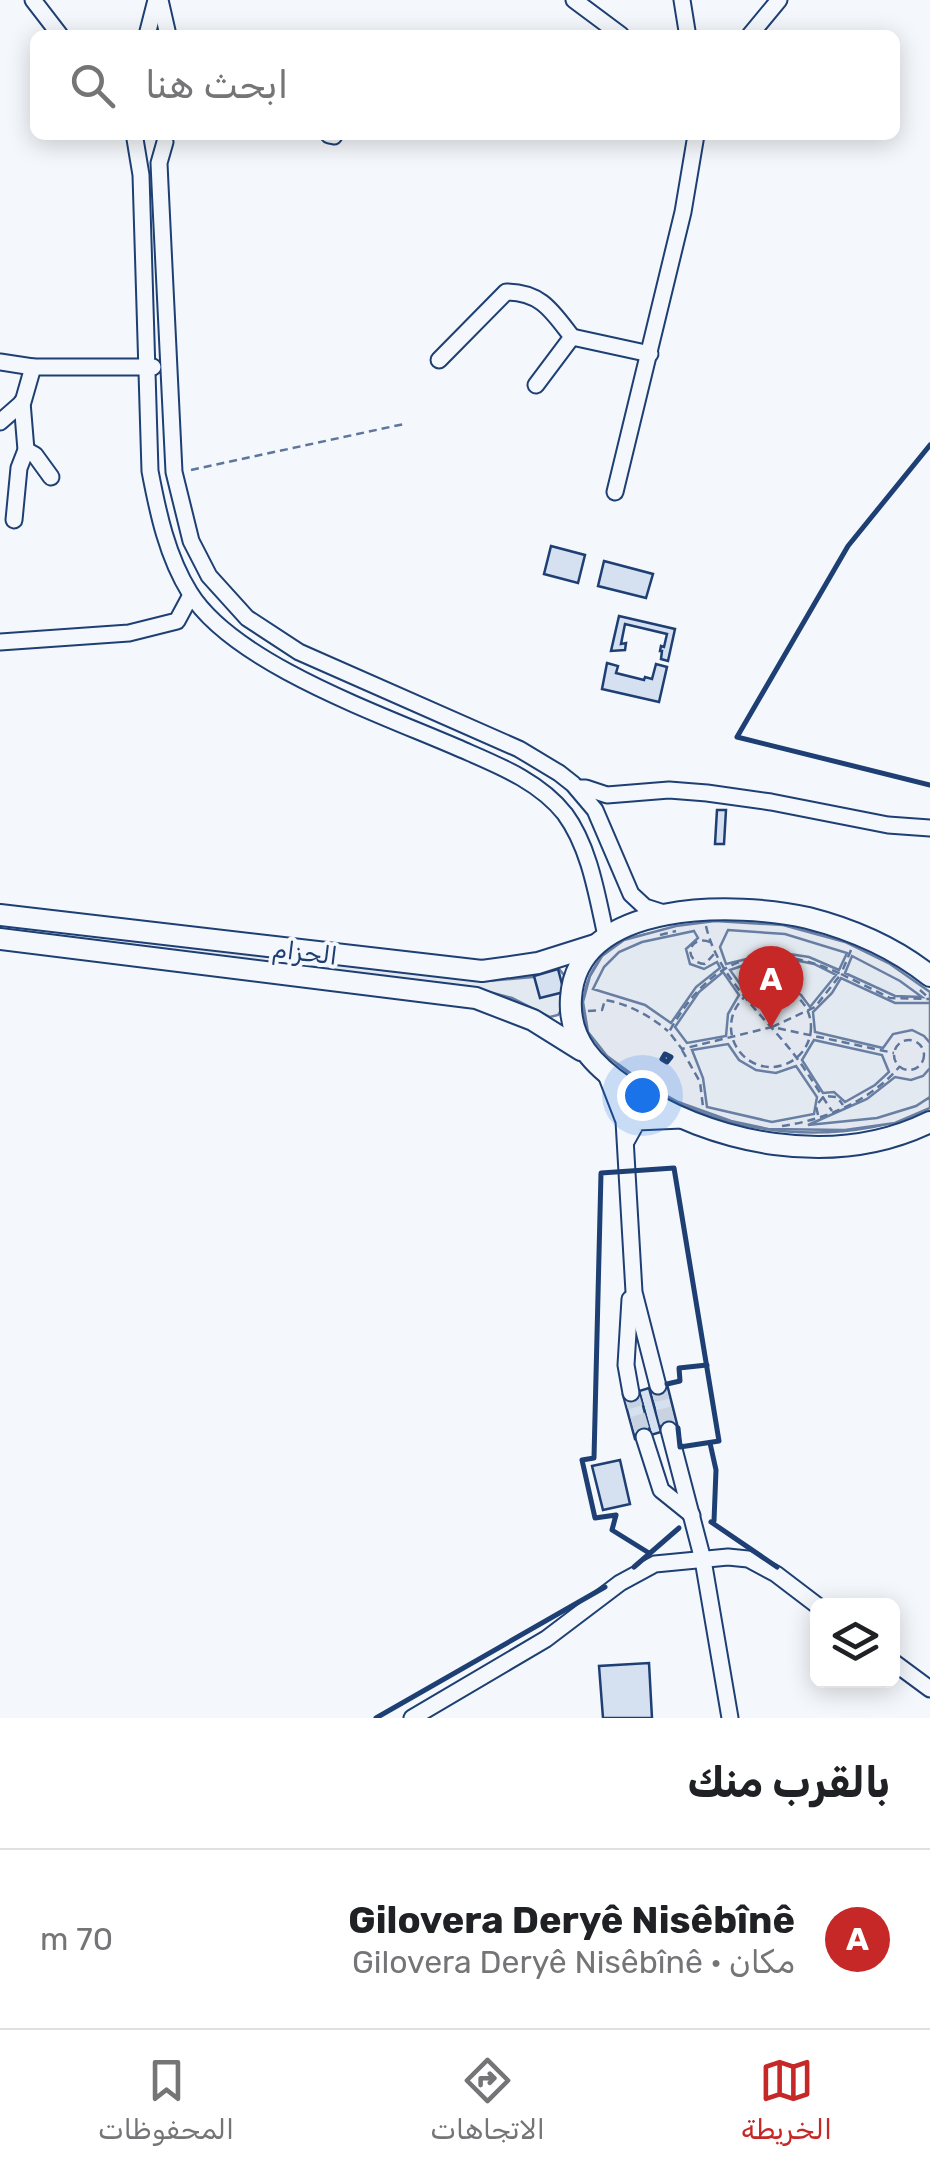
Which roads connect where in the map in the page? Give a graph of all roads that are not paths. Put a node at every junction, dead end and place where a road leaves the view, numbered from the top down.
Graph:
1 (33, 0) edge
2 (158, 0) edge
3 (574, 0) edge
4 (682, 0) edge
5 (779, 0) edge
6 (56, 30) edge
7 (149, 30) edge
8 (167, 30) edge
9 (614, 30) edge
10 (687, 30) edge
11 (754, 30) edge
12 (133, 140) edge
13 (142, 140) edge
14 (166, 140) edge
15 (170, 140) edge
16 (695, 140) edge
17 (572, 337) junction
18 (650, 354) junction
19 (439, 360) dead end
20 (0, 362) edge
21 (34, 366) junction
22 (167, 366) junction
23 (145, 367) junction
24 (536, 385) dead end
25 (22, 402) junction
26 (0, 422) edge
27 (26, 450) junction
28 (51, 478) dead end
29 (614, 492) dead end
30 (14, 520) dead end
31 (191, 595) junction
32 (0, 642) edge
33 (577, 788) junction
34 (930, 828) edge
35 (0, 915) edge
36 (677, 922) junction
37 (0, 939) edge
38 (600, 940) junction
39 (851, 944) junction
40 (930, 962) edge
41 (923, 981) edge
42 (597, 1064) junction
43 (697, 1111) junction
44 (930, 1122) edge
45 (627, 1140) junction
46 (633, 1275) junction
47 (658, 1386) tunnel mouth
48 (631, 1393) tunnel mouth
49 (668, 1430) tunnel mouth
50 (644, 1437) tunnel mouth
51 (692, 1515) junction
52 (703, 1560) junction
53 (810, 1600) edge
54 (900, 1667) edge
55 (930, 1688) edge
56 (412, 1718) edge
57 (730, 1718) edge

1 - 6 street
2 - 7 street
2 - 8 street
3 - 9 street
4 - 10 street
5 - 11 street
12 - 23 street
13 - 14 street
15 - 22 street
16 - 18 street
17 - 18 street
17 - 19 street
17 - 24 street
18 - 29 street
20 - 21 street
21 - 23 street
21 - 25 street
22 - 23 street
22 - 33 street
23 - 31 street
25 - 26 street
25 - 27 street
27 - 28 street
27 - 30 street
31 - 32 street
31 - 38 street
33 - 34 street
33 - 36 street
35 - 38 main road, الحزام
36 - 38 main road, الحزام
36 - 39 main road, الحزام
37 - 42 main road, الحزام
38 - 42 main road
39 - 40 main road
39 - 41 main road
42 - 43 main road, الحزام
42 - 45 street
43 - 44 main road, الحزام
43 - 45 street
45 - 46 street
46 - 47 street
46 - 48 street
49 - 51 street
50 - 51 street
51 - 52 street
52 - 53 street
52 - 56 street
52 - 57 street
54 - 55 street

